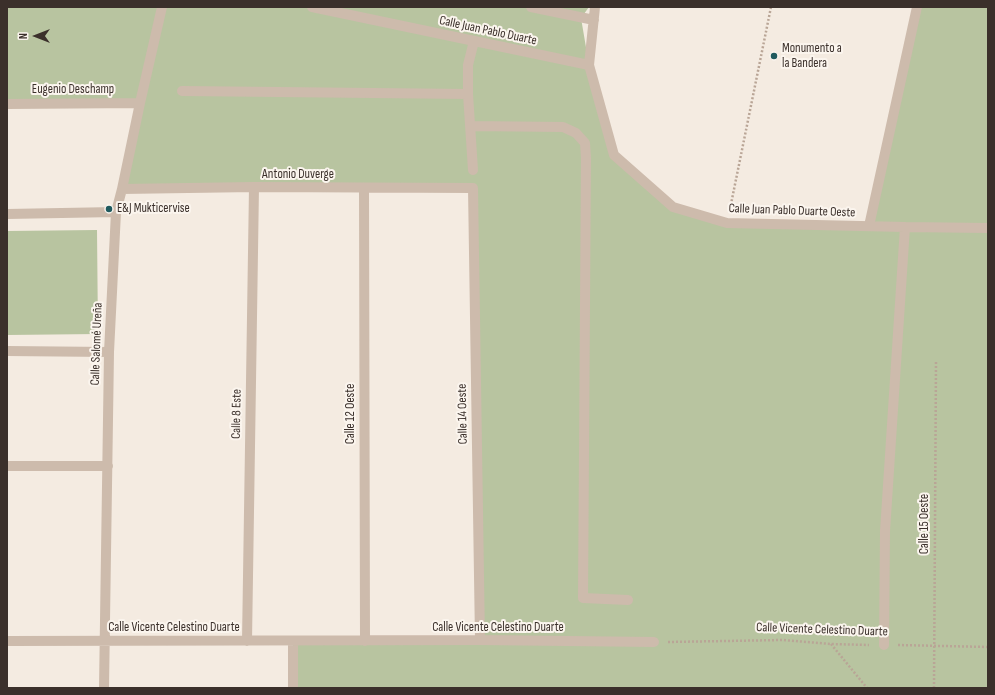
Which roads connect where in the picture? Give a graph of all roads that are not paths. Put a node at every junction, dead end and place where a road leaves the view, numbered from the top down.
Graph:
1 (162, 7) edge
2 (312, 7) edge
3 (531, 7) edge
4 (595, 7) edge
5 (917, 7) edge
6 (594, 20) junction
7 (474, 41) junction
8 (589, 65) junction
9 (182, 90) dead end
10 (468, 94) junction
11 (140, 103) junction
12 (7, 104) edge
13 (470, 126) junction
14 (473, 170) dead end
15 (254, 188) junction
16 (364, 188) junction
17 (473, 188) joint
18 (122, 189) junction
19 (116, 212) junction
20 (7, 214) edge
21 (869, 226) junction
22 (905, 227) junction
23 (988, 228) edge
24 (7, 351) edge
25 (109, 352) junction
26 (7, 466) edge
27 (108, 466) junction
28 (628, 600) dead end
29 (105, 640) junction
30 (247, 640) junction
31 (293, 640) junction
32 (364, 640) junction
33 (480, 640) junction
34 (7, 641) edge
35 (654, 642) road end
36 (884, 645) road end
37 (104, 688) edge
38 (293, 688) edge

1 - 11 street, Calle Salomé Ureña
2 - 7 street, Calle Juan Pablo Duarte
3 - 6 street
4 - 6 street
5 - 21 street
6 - 8 street
7 - 8 street, Calle Juan Pablo Duarte
7 - 10 street
8 - 21 street, Calle Juan Pablo Duarte Oeste
9 - 10 street
10 - 13 street
11 - 12 street, Eugenio Deschamp
11 - 18 street, Calle Salomé Ureña
13 - 14 street
13 - 28 street
15 - 16 street, Antonio Duverge
15 - 18 street, Antonio Duverge
15 - 30 street, Calle 8 Este
16 - 17 street, Antonio Duverge
16 - 32 street, Calle 12 Oeste
17 - 33 street, Calle 14 Oeste
18 - 19 street, Calle Salomé Ureña
19 - 20 street
19 - 25 street, Calle Salomé Ureña
21 - 22 street, Calle Juan Pablo Duarte Oeste
22 - 23 street, Calle Juan Pablo Duarte Oeste
22 - 36 street
24 - 25 street
25 - 27 street, Calle Salomé Ureña
26 - 27 street
27 - 29 street, Calle Salomé Ureña
29 - 30 street, Calle Vicente Celestino Duarte
29 - 34 street, Calle Vicente Celestino Duarte
29 - 37 street, Calle Salomé Ureña
30 - 31 street, Calle Vicente Celestino Duarte
31 - 32 street, Calle Vicente Celestino Duarte
31 - 38 street
32 - 33 street, Calle Vicente Celestino Duarte
33 - 35 street, Calle Vicente Celestino Duarte

